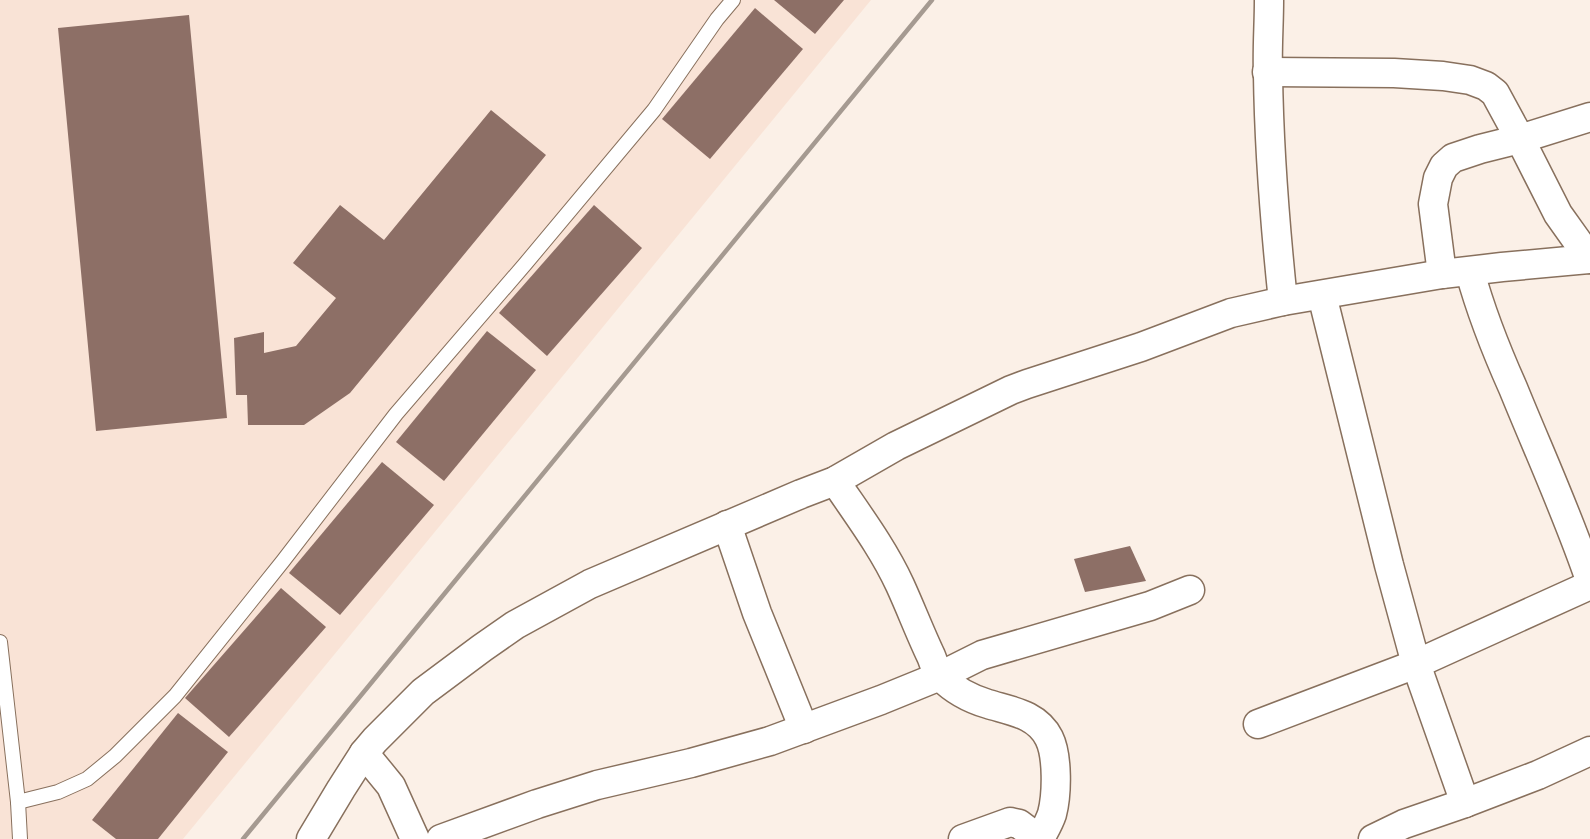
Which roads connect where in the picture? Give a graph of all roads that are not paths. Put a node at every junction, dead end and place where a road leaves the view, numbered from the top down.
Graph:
1 (733, 0) edge
2 (1269, 0) edge
3 (1268, 72) junction
4 (1590, 117) edge
5 (1520, 139) junction
6 (1456, 273) junction
7 (1322, 295) junction
8 (1283, 301) junction
9 (835, 481) junction
10 (727, 525) junction
11 (1589, 573) edge
12 (1190, 590) dead end
13 (0, 642) edge
14 (1416, 664) junction
15 (940, 676) junction
16 (1257, 724) dead end
17 (804, 729) junction
18 (1590, 751) edge
19 (364, 753) junction
20 (18, 802) junction
21 (1465, 803) junction
22 (20, 839) edge
23 (311, 839) edge
24 (415, 839) edge
25 (441, 839) edge
26 (963, 839) edge
27 (1040, 839) edge
28 (1373, 839) edge

1 - 20 lane
2 - 3 street
3 - 5 street
3 - 8 street
4 - 5 street
5 - 6 street
5 - 6 street
6 - 7 street
6 - 11 street
7 - 8 street
7 - 14 street
8 - 9 street
9 - 10 street
9 - 15 street
10 - 17 street
10 - 19 street
11 - 14 street
12 - 15 street
13 - 20 lane
14 - 16 street
14 - 21 street
15 - 17 street
15 - 27 street
17 - 25 street
18 - 21 street
19 - 23 street
19 - 24 street
20 - 22 lane
21 - 28 street
26 - 27 street

